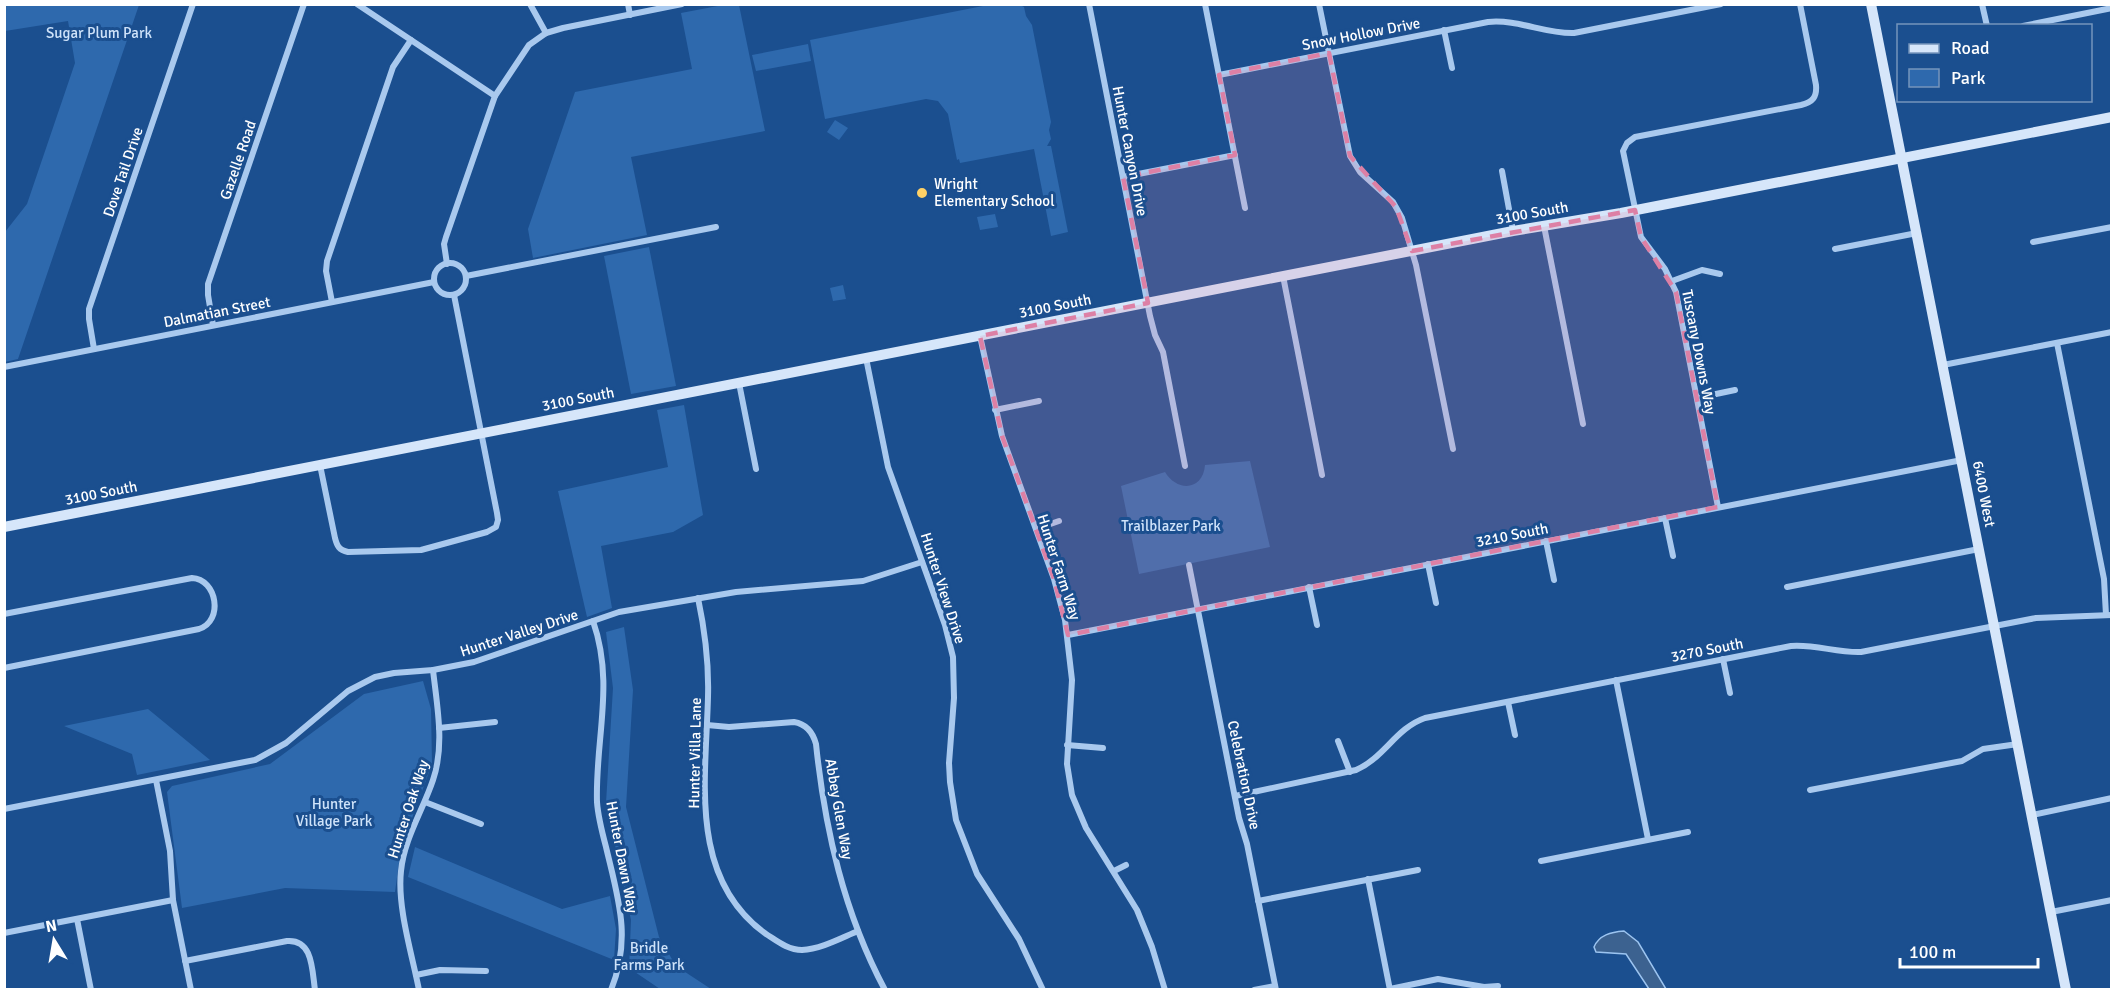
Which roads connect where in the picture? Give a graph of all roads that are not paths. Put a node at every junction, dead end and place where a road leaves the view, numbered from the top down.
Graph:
1 (193, 4) edge
2 (304, 4) edge
3 (357, 4) edge
4 (530, 4) edge
5 (628, 4) edge
6 (682, 4) edge
7 (1089, 4) edge
8 (1205, 4) edge
9 (1319, 4) edge
10 (1676, 4) edge
11 (1721, 4) edge
12 (1800, 4) edge
13 (1871, 4) edge
14 (1982, 4) edge
15 (2112, 8) edge
16 (1678, 13) junction
17 (630, 15) junction
18 (1987, 24) edge
19 (2033, 24) edge
20 (1444, 30) junction
21 (546, 33) junction
22 (411, 40) junction
23 (1329, 53) junction
24 (1452, 68) dead end
25 (1219, 75) junction
26 (495, 96) junction
27 (2112, 117) edge
28 (1235, 155) junction
29 (1902, 158) junction
30 (1502, 171) dead end
31 (1123, 177) junction
32 (1245, 208) dead end
33 (1635, 210) junction
34 (1544, 226) junction
35 (716, 227) dead end
36 (2112, 227) edge
37 (1513, 231) junction
38 (1917, 233) junction
39 (2033, 242) dead end
40 (1835, 249) dead end
41 (1412, 251) junction
42 (447, 264) junction
43 (1720, 274) dead end
44 (466, 276) junction
45 (1283, 276) junction
46 (1672, 281) junction
47 (435, 282) junction
48 (454, 295) junction
49 (332, 302) junction
50 (1148, 303) junction
51 (213, 326) junction
52 (2112, 332) edge
53 (980, 336) junction
54 (2057, 342) junction
55 (94, 349) junction
56 (866, 358) junction
57 (1943, 365) junction
58 (4, 367) edge
59 (739, 383) junction
60 (1735, 390) dead end
61 (1697, 398) junction
62 (1039, 401) dead end
63 (995, 410) junction
64 (1583, 424) dead end
65 (482, 434) junction
66 (1453, 449) dead end
67 (1962, 460) junction
68 (320, 465) junction
69 (1185, 466) dead end
70 (756, 469) dead end
71 (1322, 475) dead end
72 (1718, 507) junction
73 (1665, 518) junction
74 (1059, 521) dead end
75 (4, 527) edge
76 (1036, 529) junction
77 (1546, 541) junction
78 (1979, 549) junction
79 (1673, 556) dead end
80 (922, 562) junction
81 (1428, 564) junction
82 (1189, 565) dead end
83 (1554, 580) dead end
84 (1786, 586) dead end
85 (1309, 587) junction
86 (698, 598) junction
87 (1436, 603) dead end
88 (1198, 609) junction
89 (4, 614) edge
90 (2109, 615) edge
91 (593, 621) junction
92 (1317, 625) dead end
93 (1995, 626) junction
94 (1068, 635) junction
95 (1723, 659) junction
96 (4, 668) edge
97 (433, 670) junction
98 (1616, 680) junction
99 (1730, 693) dead end
100 (1508, 702) junction
101 (495, 722) dead end
102 (707, 725) junction
103 (439, 728) junction
104 (1515, 735) dead end
105 (1338, 741) dead end
106 (2018, 744) junction
107 (1067, 745) junction
108 (1102, 748) dead end
109 (1350, 772) junction
110 (156, 780) junction
111 (1810, 790) dead end
112 (1235, 796) junction
113 (2112, 798) edge
114 (425, 802) junction
115 (4, 809) edge
116 (2032, 815) junction
117 (481, 824) dead end
118 (1688, 832) dead end
119 (1648, 839) junction
120 (1541, 861) dead end
121 (1126, 865) dead end
122 (1418, 870) dead end
123 (1114, 872) junction
124 (1368, 879) junction
125 (173, 900) junction
126 (2112, 900) edge
127 (1258, 901) junction
128 (2051, 912) junction
129 (77, 919) junction
130 (858, 931) junction
131 (4, 933) edge
132 (185, 961) junction
133 (486, 971) dead end
134 (416, 975) junction
135 (1498, 986) dead end
136 (1276, 988) edge
137 (1390, 989) edge
138 (92, 990) edge
139 (191, 990) edge
140 (315, 990) edge
141 (419, 990) edge
142 (611, 990) edge
143 (885, 990) edge
144 (1043, 990) edge
145 (1165, 990) edge
146 (1254, 990) edge
147 (2066, 990) edge

1 - 55 street, Dove Tail Drive
2 - 51 street, Gazelle Road
3 - 22 street
4 - 21 street
5 - 17 street
6 - 17 street
7 - 31 street, Hunter Canyon Drive
8 - 25 street
9 - 23 street
10 - 16 street
11 - 16 street, Snow Hollow Drive
12 - 33 street, Tuscany Downs Way
13 - 29 main road, 6400 West
14 - 18 street
15 - 19 street
16 - 20 street, Snow Hollow Drive
17 - 21 street
20 - 23 street, Snow Hollow Drive
20 - 24 street
21 - 26 street
22 - 26 street
22 - 49 street
23 - 25 street, Snow Hollow Drive
23 - 41 street
25 - 28 street
26 - 42 street
27 - 29 main road, 3100 South
28 - 31 street
28 - 32 street
29 - 33 main road, 3100 South
29 - 38 main road, 6400 West
30 - 37 street
31 - 50 street, Hunter Canyon Drive
33 - 34 main road, 3100 South
33 - 46 street, Tuscany Downs Way
34 - 37 main road, 3100 South
34 - 64 street
35 - 44 street
36 - 39 street
37 - 41 main road, 3100 South
38 - 40 street
38 - 57 main road, 6400 West
41 - 45 main road, 3100 South
41 - 66 street
42 - 44 street
42 - 47 street
43 - 46 street
44 - 48 street
45 - 50 main road, 3100 South
45 - 71 street
46 - 61 street, Tuscany Downs Way
47 - 48 street
47 - 49 street, Dalmatian Street
48 - 65 street
49 - 51 street, Dalmatian Street
50 - 53 main road, 3100 South
50 - 69 street, Hunter Canyon Drive
51 - 55 street, Dalmatian Street
52 - 54 street
53 - 56 main road, 3100 South
53 - 63 street, Hunter Farm Way
54 - 57 street
54 - 90 street
55 - 58 street, Dalmatian Street
56 - 59 main road, 3100 South
56 - 80 street, Hunter View Drive
57 - 67 main road, 6400 West
59 - 65 main road, 3100 South
59 - 70 street
60 - 61 street
61 - 72 street, Tuscany Downs Way
62 - 63 street
63 - 76 street, Hunter Farm Way
65 - 68 main road, 3100 South
65 - 68 street
67 - 72 street, 3210 South
67 - 78 main road, 6400 West
68 - 75 main road, 3100 South
72 - 73 street, 3210 South
73 - 77 street, 3210 South
73 - 79 street
74 - 76 street
76 - 94 street, Hunter Farm Way
77 - 81 street, 3210 South
77 - 83 street
78 - 84 street
78 - 93 main road, 6400 West
80 - 86 street, Hunter Valley Drive
80 - 144 street, Hunter View Drive
81 - 85 street, 3210 South
81 - 87 street
82 - 88 street, Celebration Drive
85 - 88 street, 3210 South
85 - 92 street
86 - 91 street, Hunter Valley Drive
86 - 102 street, Hunter Villa Lane
88 - 94 street, 3210 South
88 - 112 street, Celebration Drive
89 - 96 street
90 - 93 street, 3270 South
91 - 97 street, Hunter Valley Drive
91 - 142 street, Hunter Dawn Way
93 - 95 street, 3270 South
93 - 106 main road, 6400 West
94 - 107 street, Hunter Farm Way
95 - 98 street, 3270 South
95 - 99 street
97 - 103 street, Hunter Oak Way
97 - 110 street, Hunter Valley Drive
98 - 100 street, 3270 South
98 - 119 street
100 - 104 street
100 - 109 street, 3270 South
101 - 103 street
102 - 130 street, Abbey Glen Way
102 - 130 street, Hunter Villa Lane
103 - 114 street, Hunter Oak Way
105 - 109 street
106 - 111 street
106 - 116 main road, 6400 West
107 - 108 street
107 - 123 street, Hunter Farm Way
109 - 112 street
110 - 115 street, Hunter Valley Drive
110 - 125 street
112 - 127 street, Celebration Drive
113 - 116 street
114 - 117 street
114 - 134 street, Hunter Oak Way
116 - 128 main road, 6400 West
118 - 119 street
119 - 120 street
121 - 123 street
122 - 124 street
123 - 145 street, Hunter Farm Way
124 - 127 street
124 - 137 street
125 - 129 street
125 - 132 street
126 - 128 street
127 - 136 street, Celebration Drive
128 - 147 main road, 6400 West
129 - 131 street
129 - 138 street
130 - 143 street, Abbey Glen Way
132 - 139 street
132 - 140 street
133 - 134 street
134 - 141 street, Hunter Oak Way
135 - 137 street
136 - 146 street

